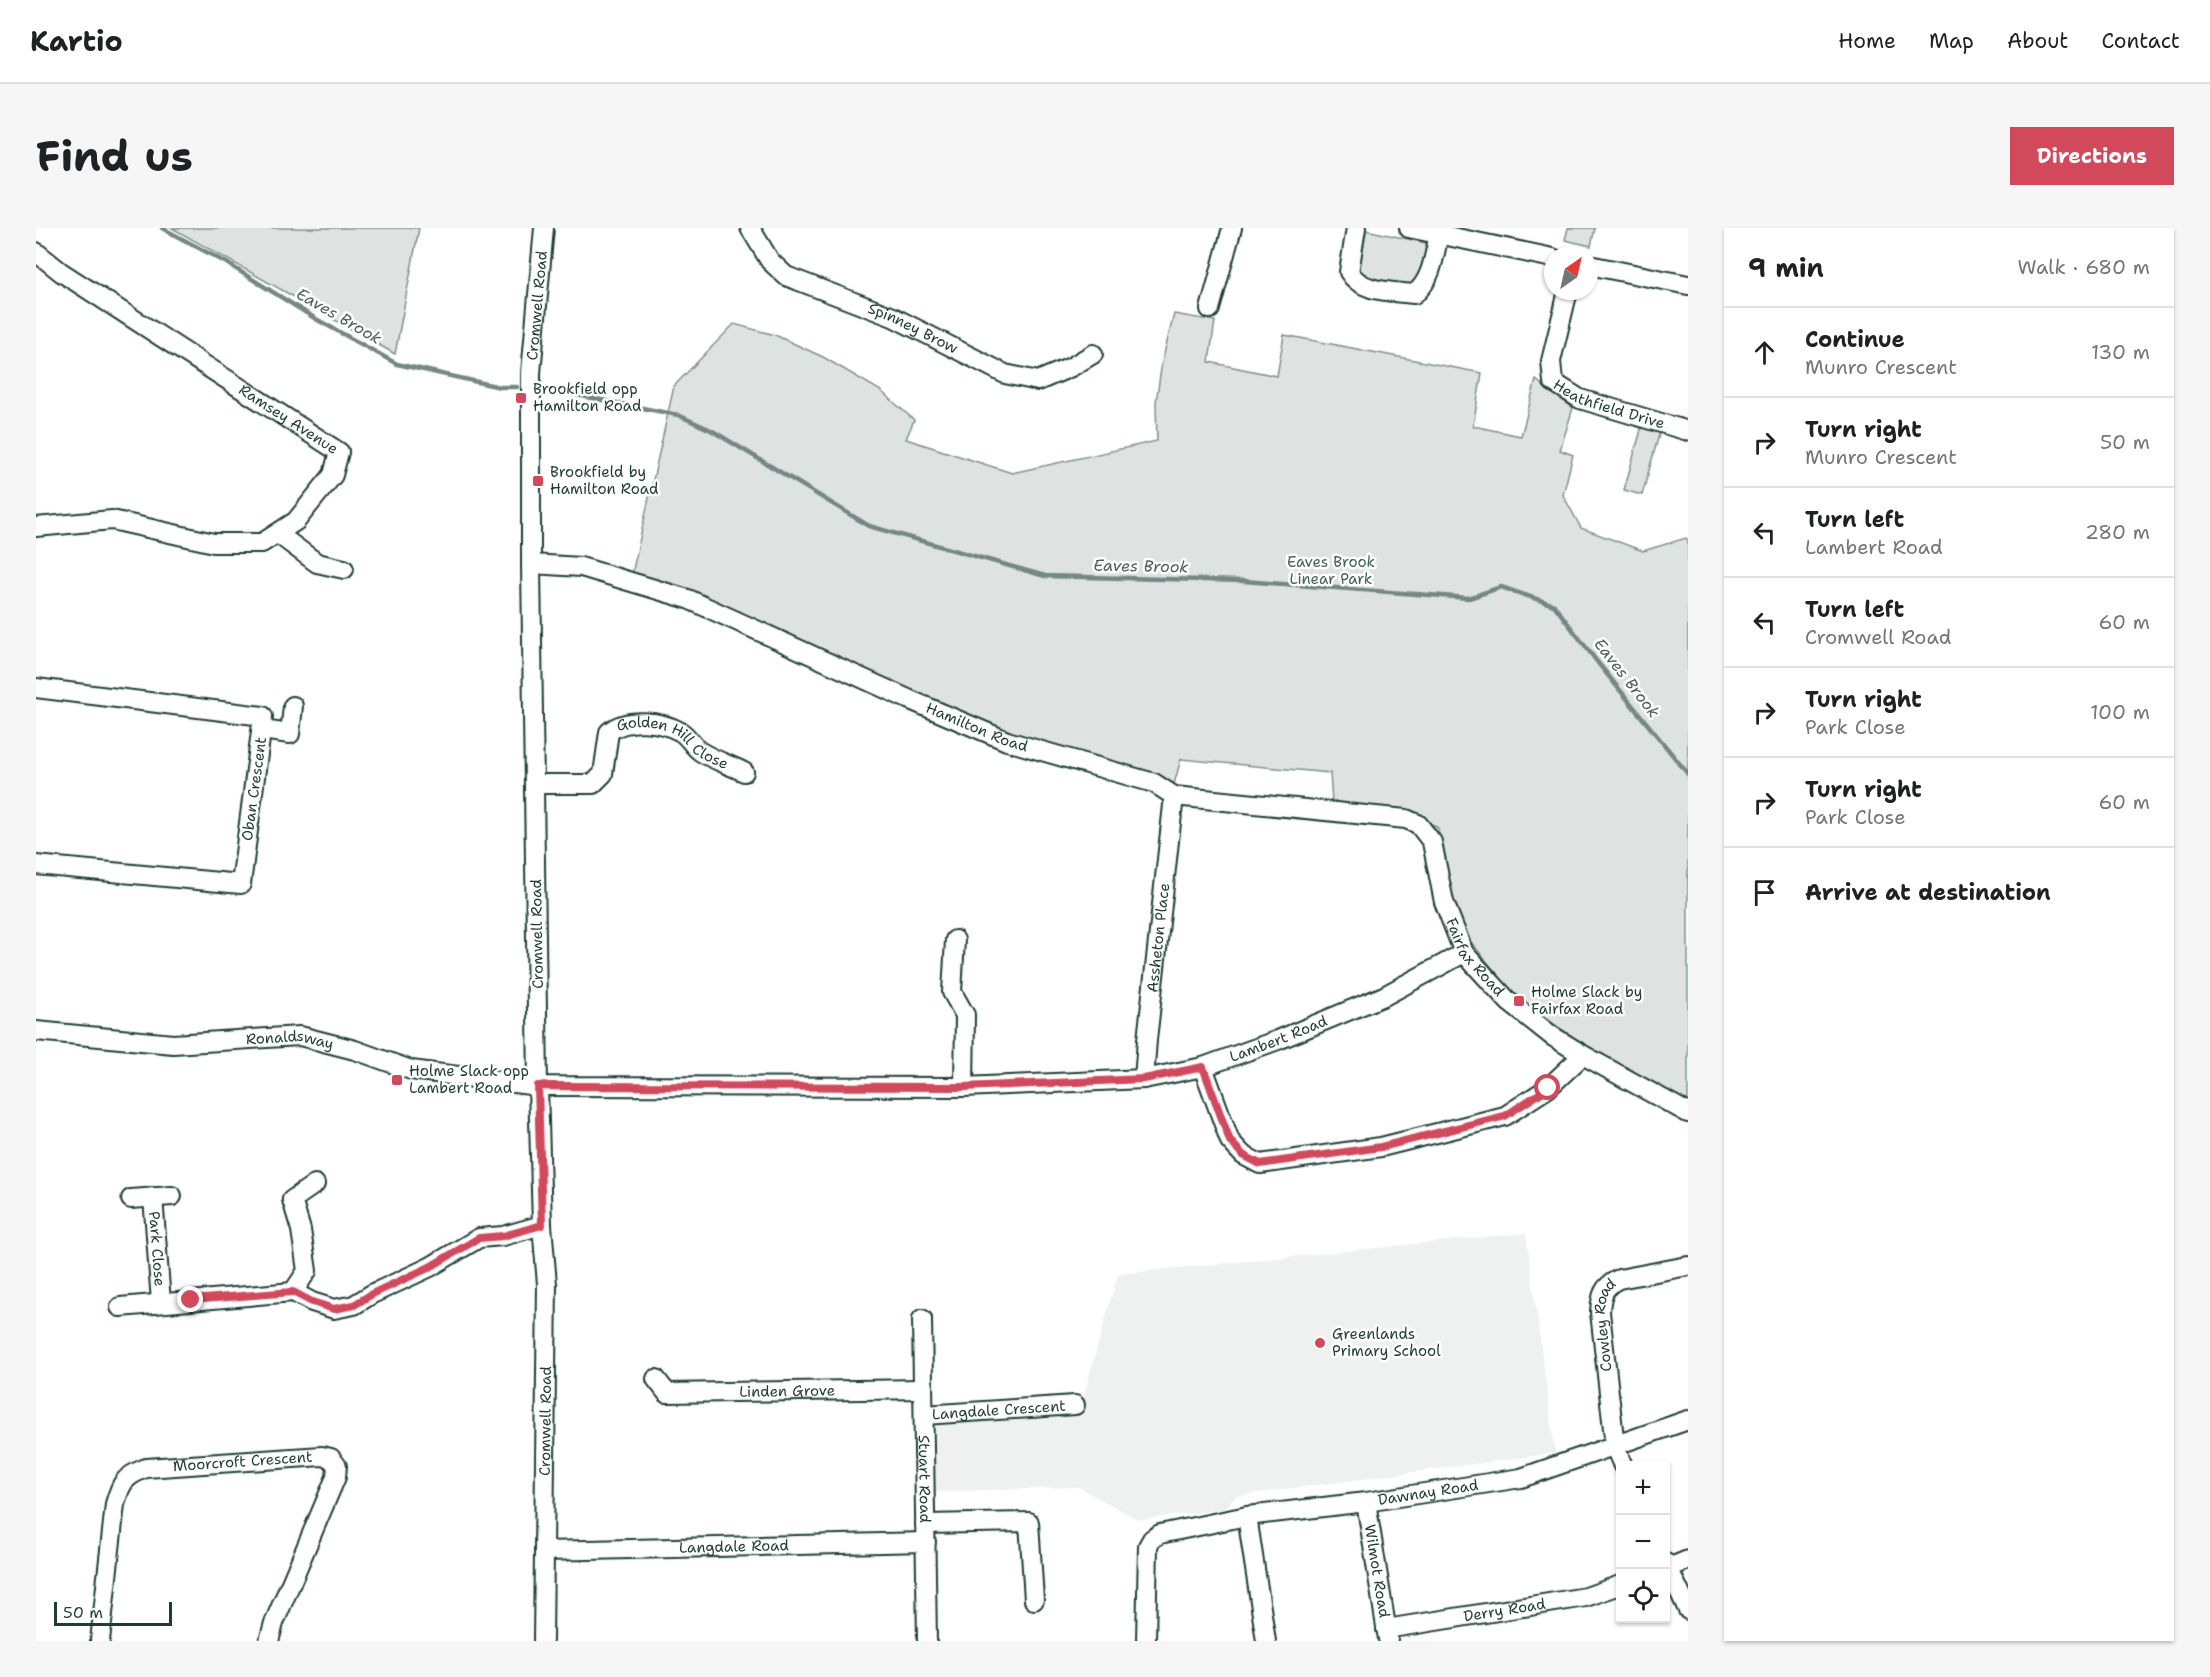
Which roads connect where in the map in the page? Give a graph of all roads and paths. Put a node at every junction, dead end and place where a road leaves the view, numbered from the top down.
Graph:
1 (544, 228) edge
2 (750, 228) edge
3 (1232, 228) edge
4 (1356, 228) edge
5 (1409, 228) edge
6 (1439, 231) edge
7 (36, 252) edge
8 (1544, 256) edge
9 (1598, 267) edge
10 (1688, 285) edge
11 (1566, 300) edge
12 (1210, 309) dead end
13 (1093, 354) dead end
14 (1688, 431) edge
15 (36, 527) edge
16 (278, 534) junction
17 (531, 564) junction
18 (344, 569) dead end
19 (36, 688) edge
20 (293, 706) dead end
21 (262, 730) junction
22 (744, 771) dead end
23 (535, 784) junction
24 (1174, 796) junction
25 (1432, 842) joint
26 (36, 865) edge
27 (955, 940) dead end
28 (1464, 953) junction
29 (36, 1031) edge
30 (1582, 1055) junction
31 (1203, 1067) junction
32 (1144, 1079) junction
33 (538, 1086) junction
34 (964, 1087) junction
35 (1688, 1113) edge
36 (315, 1184) dead end
37 (172, 1196) dead end
38 (153, 1197) junction
39 (131, 1199) dead end
40 (542, 1225) junction
41 (1688, 1266) edge
42 (293, 1292) junction
43 (161, 1302) junction
44 (120, 1307) dead end
45 (922, 1319) dead end
46 (656, 1379) dead end
47 (923, 1389) junction
48 (1074, 1406) dead end
49 (924, 1414) junction
50 (1688, 1420) edge
51 (1615, 1447) junction
52 (1621, 1461) edge
53 (1366, 1503) junction
54 (1247, 1516) junction
55 (926, 1533) junction
56 (544, 1551) junction
57 (1688, 1560) edge
58 (1670, 1566) edge
59 (1667, 1569) edge
60 (1616, 1586) edge
61 (1035, 1600) dead end
62 (1688, 1610) edge
63 (1388, 1635) edge
64 (100, 1641) edge
65 (269, 1641) edge
66 (543, 1641) edge
67 (927, 1641) edge
68 (1146, 1641) edge
69 (1266, 1641) edge

1 - 17 street, Cromwell Road
2 - 13 street, Spinney Brow
3 - 12 street
4 - 6 street
5 - 6 street
6 - 8 street
7 - 16 street, Ramsey Avenue
9 - 10 street
11 - 14 street, Heathfield Drive
15 - 16 street, Ramsey Avenue
16 - 18 street
17 - 23 street, Cromwell Road
17 - 24 street, Hamilton Road
19 - 21 street, Oban Crescent
20 - 21 street
21 - 26 street, Oban Crescent
22 - 23 street, Golden Hill Close
23 - 33 street, Cromwell Road
24 - 25 street, Hamilton Road
24 - 32 street, Assheton Place
25 - 28 street, Fairfax Road
27 - 34 street
28 - 30 street, Fairfax Road
28 - 31 street, Lambert Road
29 - 33 street, Ronaldsway
30 - 31 street
30 - 35 street, Fairfax Road
31 - 32 street, Lambert Road
32 - 34 street, Lambert Road
33 - 34 street, Lambert Road
33 - 40 street, Cromwell Road
36 - 42 street
37 - 38 street, Park Close
38 - 39 street, Park Close
38 - 43 street, Park Close
40 - 42 street, Park Close
40 - 56 street, Cromwell Road
41 - 51 street, Cowley Road
42 - 43 street, Park Close
43 - 44 street, Park Close
45 - 47 street, Stuart Road
46 - 47 street, Linden Grove
47 - 49 street, Stuart Road
48 - 49 street, Langdale Crescent
49 - 55 street, Stuart Road
50 - 51 street, Dawnay Road
51 - 52 street
51 - 53 street, Dawnay Road
53 - 54 street, Dawnay Road
53 - 63 street, Wilmot Road
54 - 68 street, Dawnay Road
54 - 69 street
55 - 56 street, Langdale Road
55 - 61 street, Langdale Road
55 - 67 street, Stuart Road
56 - 66 street, Cromwell Road
57 - 58 street
59 - 62 street
60 - 63 street, Derry Road
64 - 65 street, Moorcroft Crescent

